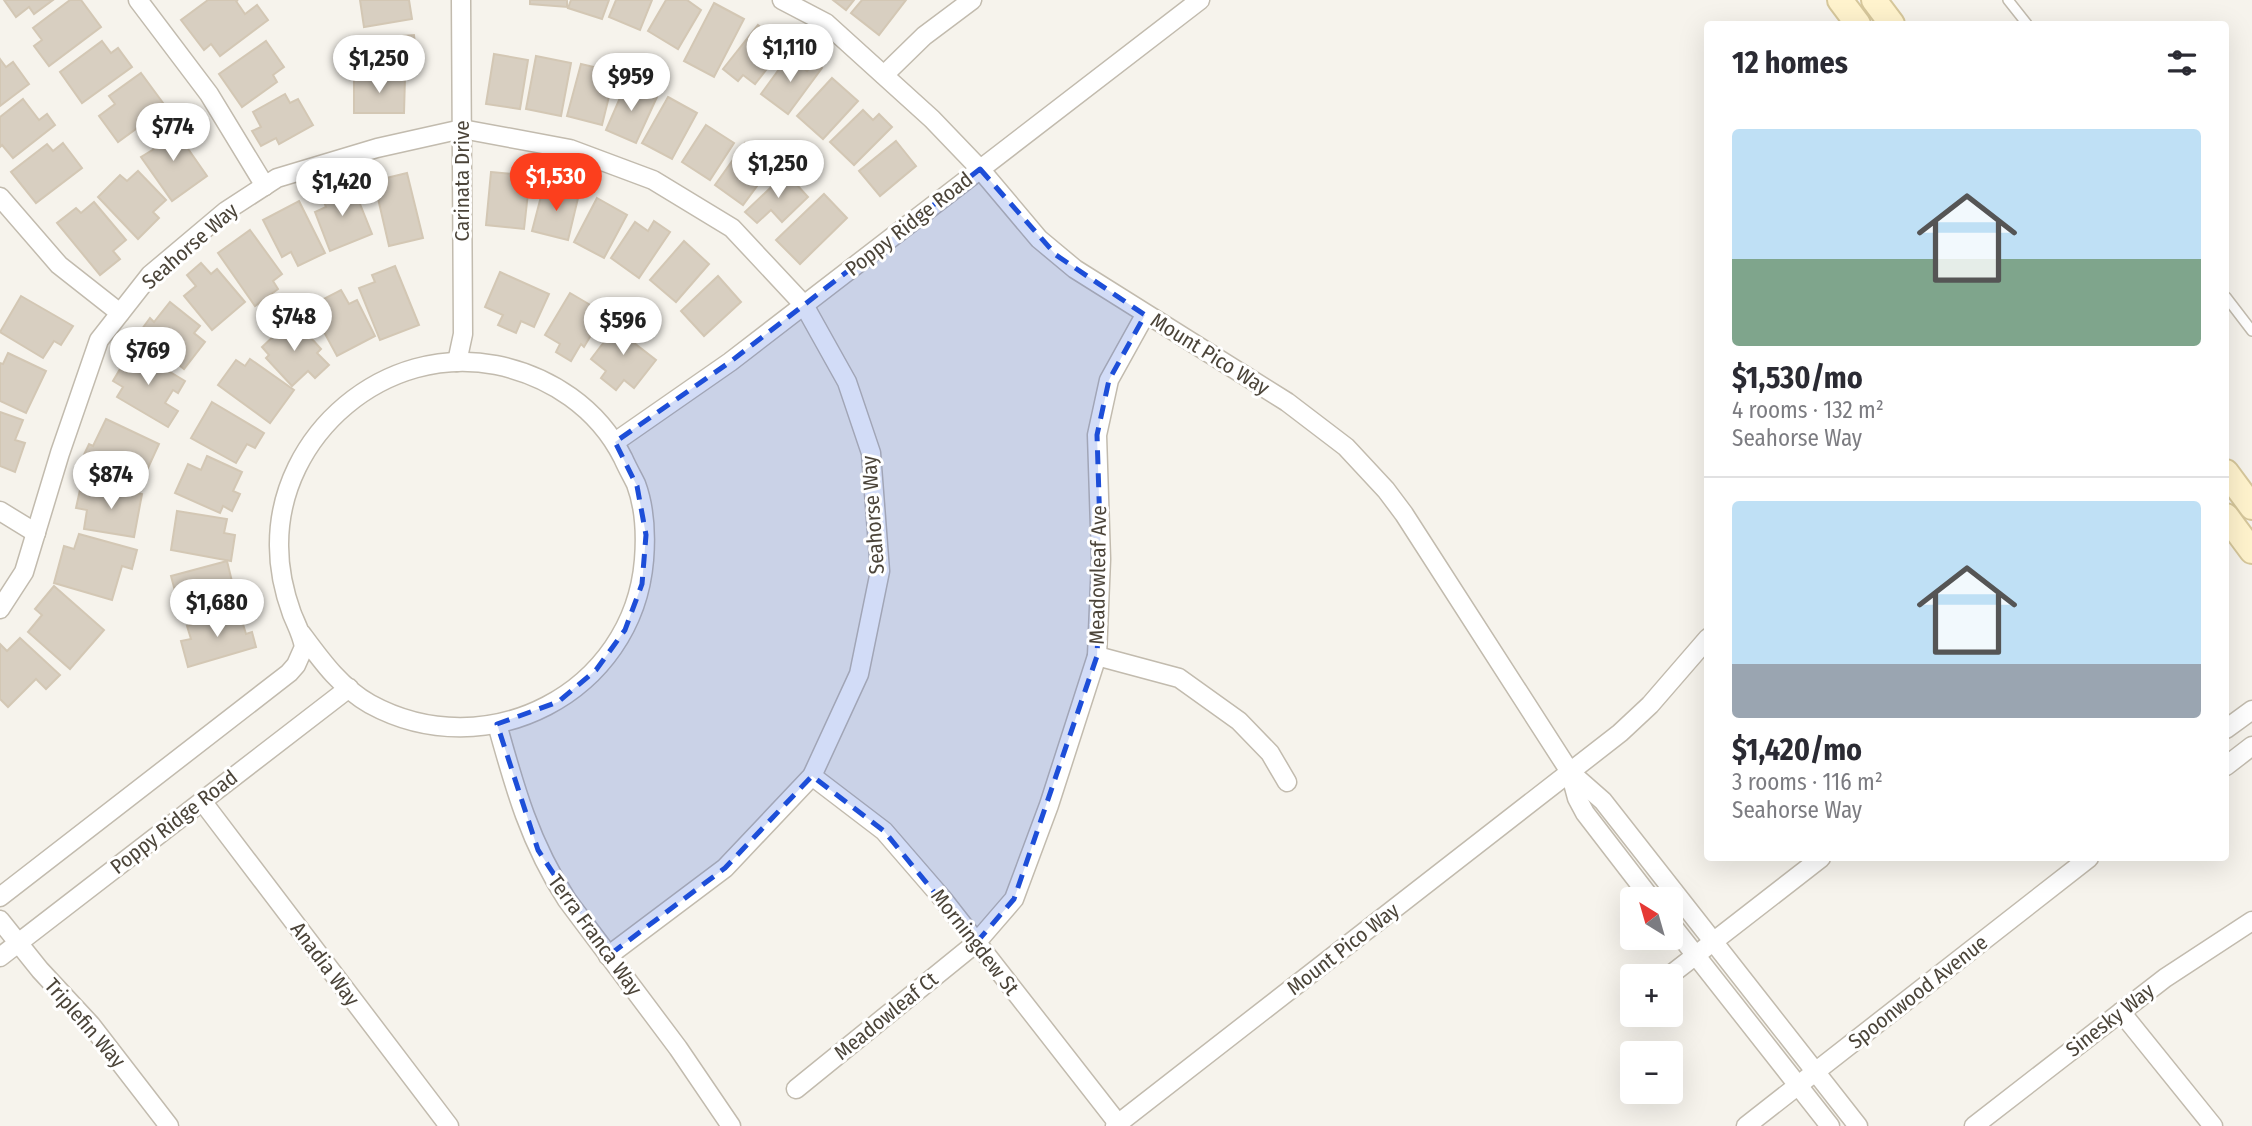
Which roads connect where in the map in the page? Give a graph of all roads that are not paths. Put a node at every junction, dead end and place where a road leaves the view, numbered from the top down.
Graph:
1 (138, 0) edge
2 (461, 0) edge
3 (782, 0) edge
4 (972, 0) edge
5 (1200, 0) edge
6 (1840, 0) edge
7 (1874, 0) edge
8 (2008, 0) edge
9 (1856, 21) edge
10 (1890, 21) edge
11 (2026, 21) edge
12 (884, 75) junction
13 (462, 129) junction
14 (980, 169) junction
15 (265, 186) junction
16 (0, 197) edge
17 (2229, 301) edge
18 (804, 305) junction
19 (120, 313) junction
20 (1145, 315) junction
21 (2252, 331) edge
22 (457, 362) junction
23 (615, 442) junction
24 (2229, 476) edge
25 (2252, 507) edge
26 (0, 511) edge
27 (2229, 520) edge
28 (36, 533) junction
29 (2252, 551) edge
30 (0, 610) edge
31 (301, 633) junction
32 (1704, 643) edge
33 (1097, 656) junction
34 (349, 688) junction
35 (2252, 710) edge
36 (497, 724) junction
37 (2229, 727) edge
38 (2252, 746) edge
39 (2229, 764) edge
40 (1570, 772) junction
41 (812, 776) junction
42 (1287, 782) dead end
43 (202, 801) junction
44 (1817, 861) edge
45 (2085, 861) edge
46 (1642, 887) edge
47 (0, 897) edge
48 (0, 920) edge
49 (2252, 921) edge
50 (1684, 940) edge
51 (1713, 942) junction
52 (18, 943) junction
53 (976, 943) junction
54 (1696, 955) junction
55 (608, 956) junction
56 (0, 957) edge
57 (1683, 965) edge
58 (2121, 1012) junction
59 (1815, 1072) junction
60 (1798, 1085) junction
61 (796, 1089) dead end
62 (1118, 1125) edge
63 (169, 1126) edge
64 (449, 1126) edge
65 (731, 1126) edge
66 (1746, 1126) edge
67 (1829, 1126) edge
68 (1857, 1126) edge
69 (1974, 1126) edge
70 (2213, 1126) edge

1 - 15 street
2 - 13 street, Carinata Drive
3 - 12 street, Mount Pico Way
4 - 12 street
5 - 14 street, Poppy Ridge Road
6 - 9 main road
7 - 10 main road
8 - 11 lane
12 - 14 street, Mount Pico Way
13 - 15 street, Seahorse Way
13 - 18 street, Seahorse Way
13 - 22 street, Carinata Drive
14 - 18 street, Poppy Ridge Road
14 - 20 street, Mount Pico Way
15 - 19 street, Seahorse Way
16 - 19 street
17 - 21 lane
18 - 23 street, Poppy Ridge Road
18 - 41 street, Seahorse Way
19 - 28 street, Seahorse Way
20 - 33 street, Meadowleaf Ave
20 - 40 street, Mount Pico Way
22 - 23 street
22 - 31 street
23 - 36 street
24 - 25 main road
26 - 28 street
27 - 29 main road
28 - 30 street, Seahorse Way
31 - 34 street
31 - 47 street
32 - 40 street, Mount Pico Way
33 - 42 street
33 - 53 street, Meadowleaf Ave
34 - 36 street
34 - 43 street, Poppy Ridge Road
35 - 37 street
36 - 55 street, Terra Franca Way
38 - 39 street
40 - 46 street, Mount Pico Way
40 - 51 street, Mount Pico Way
40 - 62 street, Mount Pico Way
41 - 53 street, Morningdew St
41 - 55 street, Seahorse Way
43 - 52 street, Poppy Ridge Road
43 - 64 street, Anadia Way
44 - 51 street
45 - 59 street, Spoonwood Avenue
48 - 52 street, Triplefin Way
49 - 58 street, Sinesky Way
50 - 54 street
51 - 54 street
51 - 59 street, Mount Pico Way
52 - 56 street, Poppy Ridge Road
52 - 63 street, Triplefin Way
53 - 61 street, Meadowleaf Ct
53 - 62 street, Morningdew St
54 - 57 street
54 - 60 street
55 - 65 street, Terra Franca Way
58 - 69 street, Sinesky Way
58 - 70 street
59 - 60 street, Spoonwood Avenue
59 - 68 street, Mount Pico Way
60 - 66 street, Spoonwood Avenue
60 - 67 street

